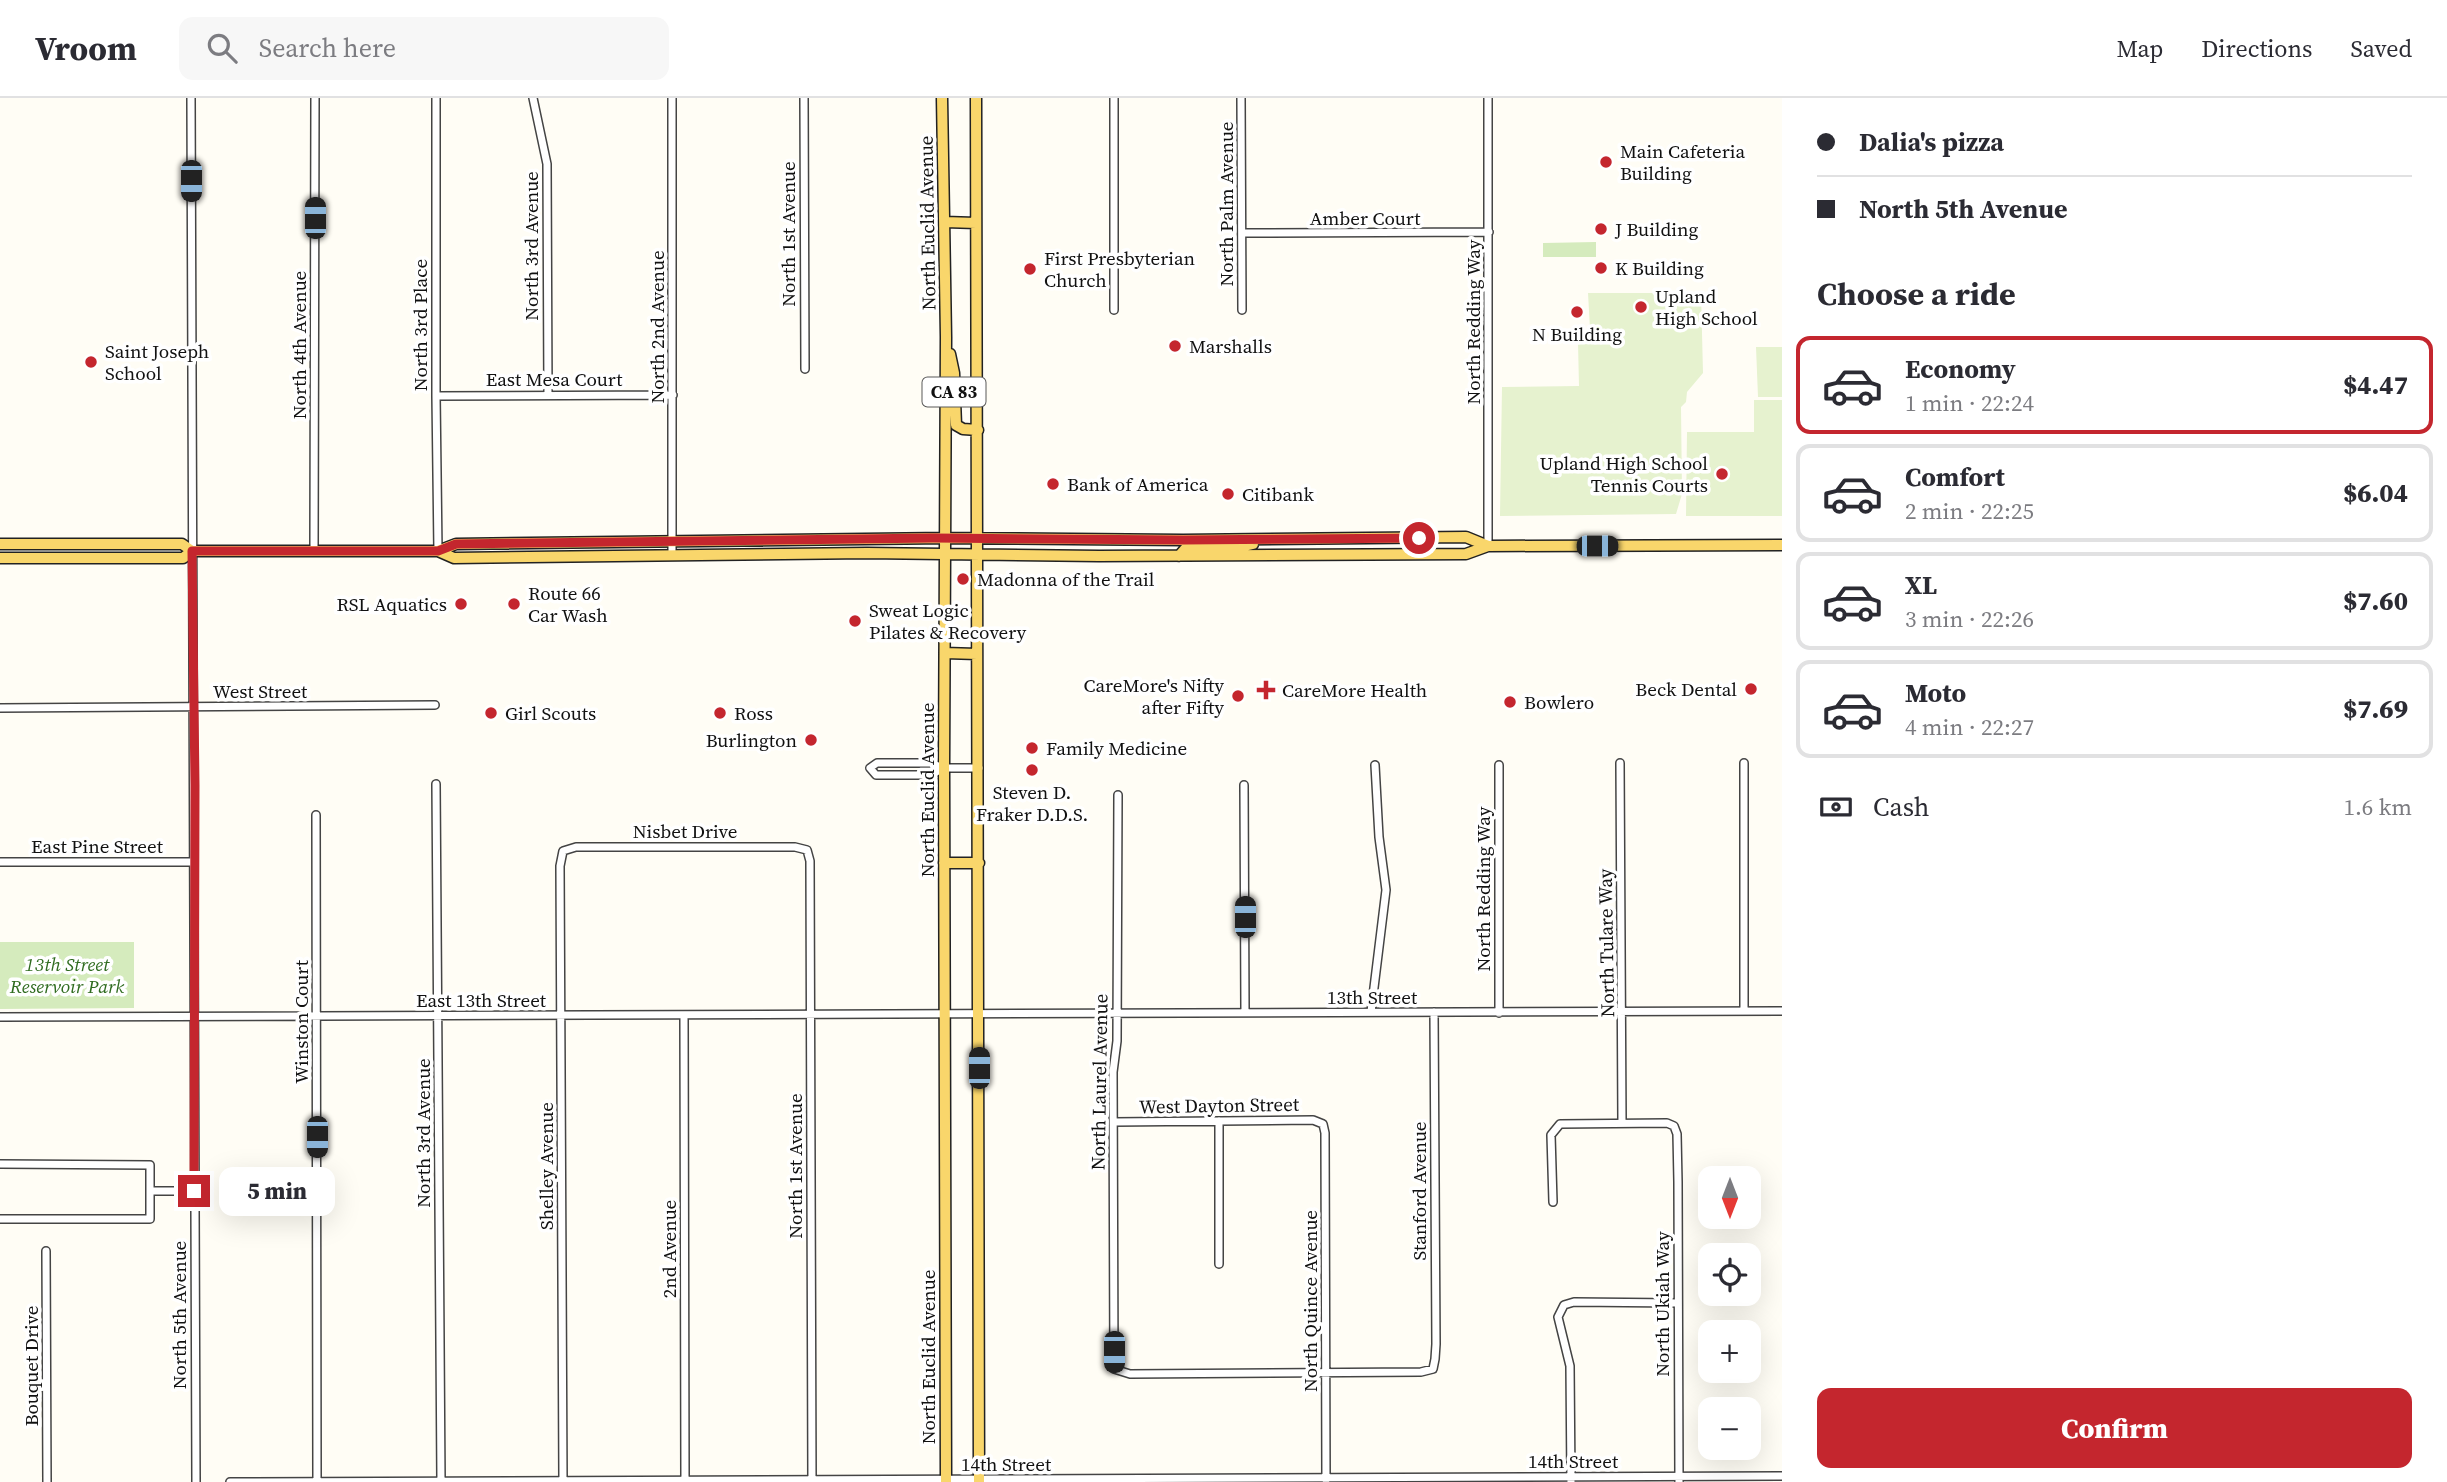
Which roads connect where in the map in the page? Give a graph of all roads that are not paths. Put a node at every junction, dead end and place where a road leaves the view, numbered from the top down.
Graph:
1 (191, 98) edge
2 (315, 98) edge
3 (436, 98) edge
4 (533, 98) edge
5 (672, 98) edge
6 (804, 98) edge
7 (942, 98) edge
8 (976, 98) edge
9 (1114, 98) edge
10 (1241, 98) edge
11 (1488, 98) edge
12 (945, 222) junction
13 (976, 223) junction
14 (1489, 232) junction
15 (1242, 233) junction
16 (1114, 310) dead end
17 (1242, 310) dead end
18 (946, 337) junction
19 (805, 369) dead end
20 (548, 395) junction
21 (673, 395) junction
22 (436, 396) junction
23 (978, 430) junction
24 (946, 538) junction
25 (977, 539) junction
26 (1259, 540) junction
27 (672, 542) junction
28 (0, 544) edge
29 (1782, 545) edge
30 (1488, 546) junction
31 (192, 551) junction
32 (314, 551) junction
33 (438, 551) junction
34 (946, 554) junction
35 (672, 556) junction
36 (977, 556) junction
37 (1179, 556) junction
38 (0, 558) edge
39 (945, 653) junction
40 (976, 654) junction
41 (435, 705) dead end
42 (194, 707) junction
43 (0, 708) edge
44 (1620, 763) dead end
45 (1744, 763) dead end
46 (1375, 765) dead end
47 (1499, 765) dead end
48 (944, 768) junction
49 (979, 768) junction
50 (436, 784) dead end
51 (1244, 785) dead end
52 (1118, 795) dead end
53 (316, 815) dead end
54 (807, 850) joint
55 (563, 851) joint
56 (0, 862) edge
57 (194, 862) junction
58 (944, 863) junction
59 (979, 863) junction
60 (1744, 1011) junction
61 (1782, 1011) edge
62 (1371, 1012) junction
63 (1434, 1012) junction
64 (1245, 1013) junction
65 (1499, 1013) junction
66 (1622, 1013) junction
67 (944, 1014) junction
68 (962, 1014) joint
69 (979, 1014) junction
70 (1117, 1014) junction
71 (810, 1015) junction
72 (438, 1016) junction
73 (561, 1016) junction
74 (684, 1016) junction
75 (0, 1017) edge
76 (195, 1017) junction
77 (317, 1017) junction
78 (1219, 1121) junction
79 (1114, 1122) junction
80 (1622, 1123) junction
81 (1323, 1124) joint
82 (0, 1164) edge
83 (150, 1191) junction
84 (194, 1191) junction
85 (1553, 1202) dead end
86 (0, 1219) edge
87 (46, 1251) dead end
88 (1219, 1264) dead end
89 (1678, 1303) junction
90 (1326, 1372) junction
91 (1782, 1476) edge
92 (1571, 1479) edge
93 (1679, 1479) edge
94 (1196, 1480) edge
95 (1326, 1480) edge
96 (1430, 1480) edge
97 (317, 1481) edge
98 (441, 1481) edge
99 (563, 1481) edge
100 (685, 1481) edge
101 (812, 1481) edge
102 (946, 1481) edge
103 (979, 1481) edge
104 (1104, 1481) edge
105 (47, 1482) edge
106 (196, 1482) edge
107 (230, 1482) edge
108 (261, 1482) edge
109 (380, 1482) edge

1 - 31 street, North 5th Avenue
2 - 32 street, North 4th Avenue
3 - 22 street, North 3rd Place
4 - 20 street, North 3rd Avenue
5 - 21 street, North 2nd Avenue
6 - 19 street, North 1st Avenue
7 - 12 main road, North Euclid Avenue
8 - 13 main road
9 - 16 street
10 - 15 street, North Palm Avenue
11 - 14 street, North Redding Way
12 - 13 main road
12 - 18 main road, North Euclid Avenue
13 - 23 main road
14 - 15 street, Amber Court
14 - 30 street, North Redding Way
15 - 17 street, North Palm Avenue
18 - 23 main road, CA 83
18 - 24 main road, North Euclid Avenue
20 - 21 street, East Mesa Court
20 - 22 street, East Mesa Court
21 - 27 street, North 2nd Avenue
22 - 33 street, North 3rd Place
23 - 25 main road
24 - 25 main road
24 - 27 main road
24 - 34 main road, North Euclid Avenue
25 - 26 main road
25 - 36 main road
26 - 30 main road
26 - 37 main road
27 - 33 main road
27 - 35 street, North 2nd Avenue
28 - 31 main road
29 - 30 main road
30 - 37 main road
31 - 32 main road
31 - 38 main road
31 - 42 street, North 5th Avenue
32 - 33 main road
33 - 35 main road
34 - 35 main road
34 - 36 main road
34 - 39 main road, North Euclid Avenue
36 - 37 main road
36 - 40 main road
39 - 40 main road
39 - 48 main road, North Euclid Avenue
40 - 49 main road
41 - 42 street, West Street
42 - 43 street, West Street
42 - 57 street, North 5th Avenue
44 - 66 street, North Tulare Way
45 - 60 street
46 - 62 street
47 - 65 street, North Redding Way
48 - 48 street
48 - 49 street
48 - 58 main road, North Euclid Avenue
49 - 59 main road
50 - 72 street, North 3rd Avenue
51 - 64 street
52 - 70 street, North Laurel Avenue
53 - 77 street, Winston Court
54 - 55 street, Nisbet Drive
54 - 71 street, North 1st Avenue
55 - 73 street, Shelley Avenue
56 - 57 street, East Pine Street
57 - 76 street, North 5th Avenue
58 - 59 main road
58 - 67 main road, North Euclid Avenue
59 - 69 main road
60 - 61 street, 13th Street
60 - 66 street, 13th Street
62 - 63 street, 13th Street
62 - 64 street, 13th Street
63 - 65 street, 13th Street
63 - 90 street, Stanford Avenue
64 - 70 street, 13th Street
65 - 66 street, 13th Street
66 - 80 street, North Tulare Way
67 - 68 street, East 13th Street
67 - 71 street, East 13th Street
67 - 102 main road, North Euclid Avenue
68 - 69 street, 13th Street
69 - 70 street, 13th Street
69 - 103 main road
70 - 79 street, North Laurel Avenue
71 - 74 street, East 13th Street
71 - 101 street, North 1st Avenue
72 - 73 street, East 13th Street
72 - 77 street, East 13th Street
72 - 98 street, North 3rd Avenue
73 - 74 street, East 13th Street
73 - 99 street, Shelley Avenue
74 - 100 street, 2nd Avenue
75 - 76 street, East 13th Street
76 - 77 street, East 13th Street
76 - 84 street, North 5th Avenue
77 - 97 street, Winston Court
78 - 79 street, West Dayton Street
78 - 81 street, West Dayton Street
78 - 88 street
79 - 90 street, North Laurel Avenue
80 - 85 street
80 - 89 street, North Ukiah Way
81 - 90 street, North Quince Avenue
82 - 83 street
83 - 84 street
83 - 86 street
84 - 106 street, North 5th Avenue
87 - 105 street, Bouquet Drive
89 - 92 street
89 - 93 street, North Ukiah Way
90 - 95 street, North Quince Avenue
91 - 93 street, 14th Street
92 - 93 street, 14th Street
92 - 96 street, 14th Street
94 - 95 street, 14th Street
94 - 104 street, 14th Street
95 - 96 street, 14th Street
97 - 108 street, 14th Street
97 - 109 street, 14th Street
98 - 99 street, 14th Street
98 - 109 street, 14th Street
99 - 100 street, 14th Street
100 - 101 street, 14th Street
101 - 102 street, 14th Street
102 - 103 street, 14th Street
103 - 104 street, 14th Street
107 - 108 street, 14th Street

